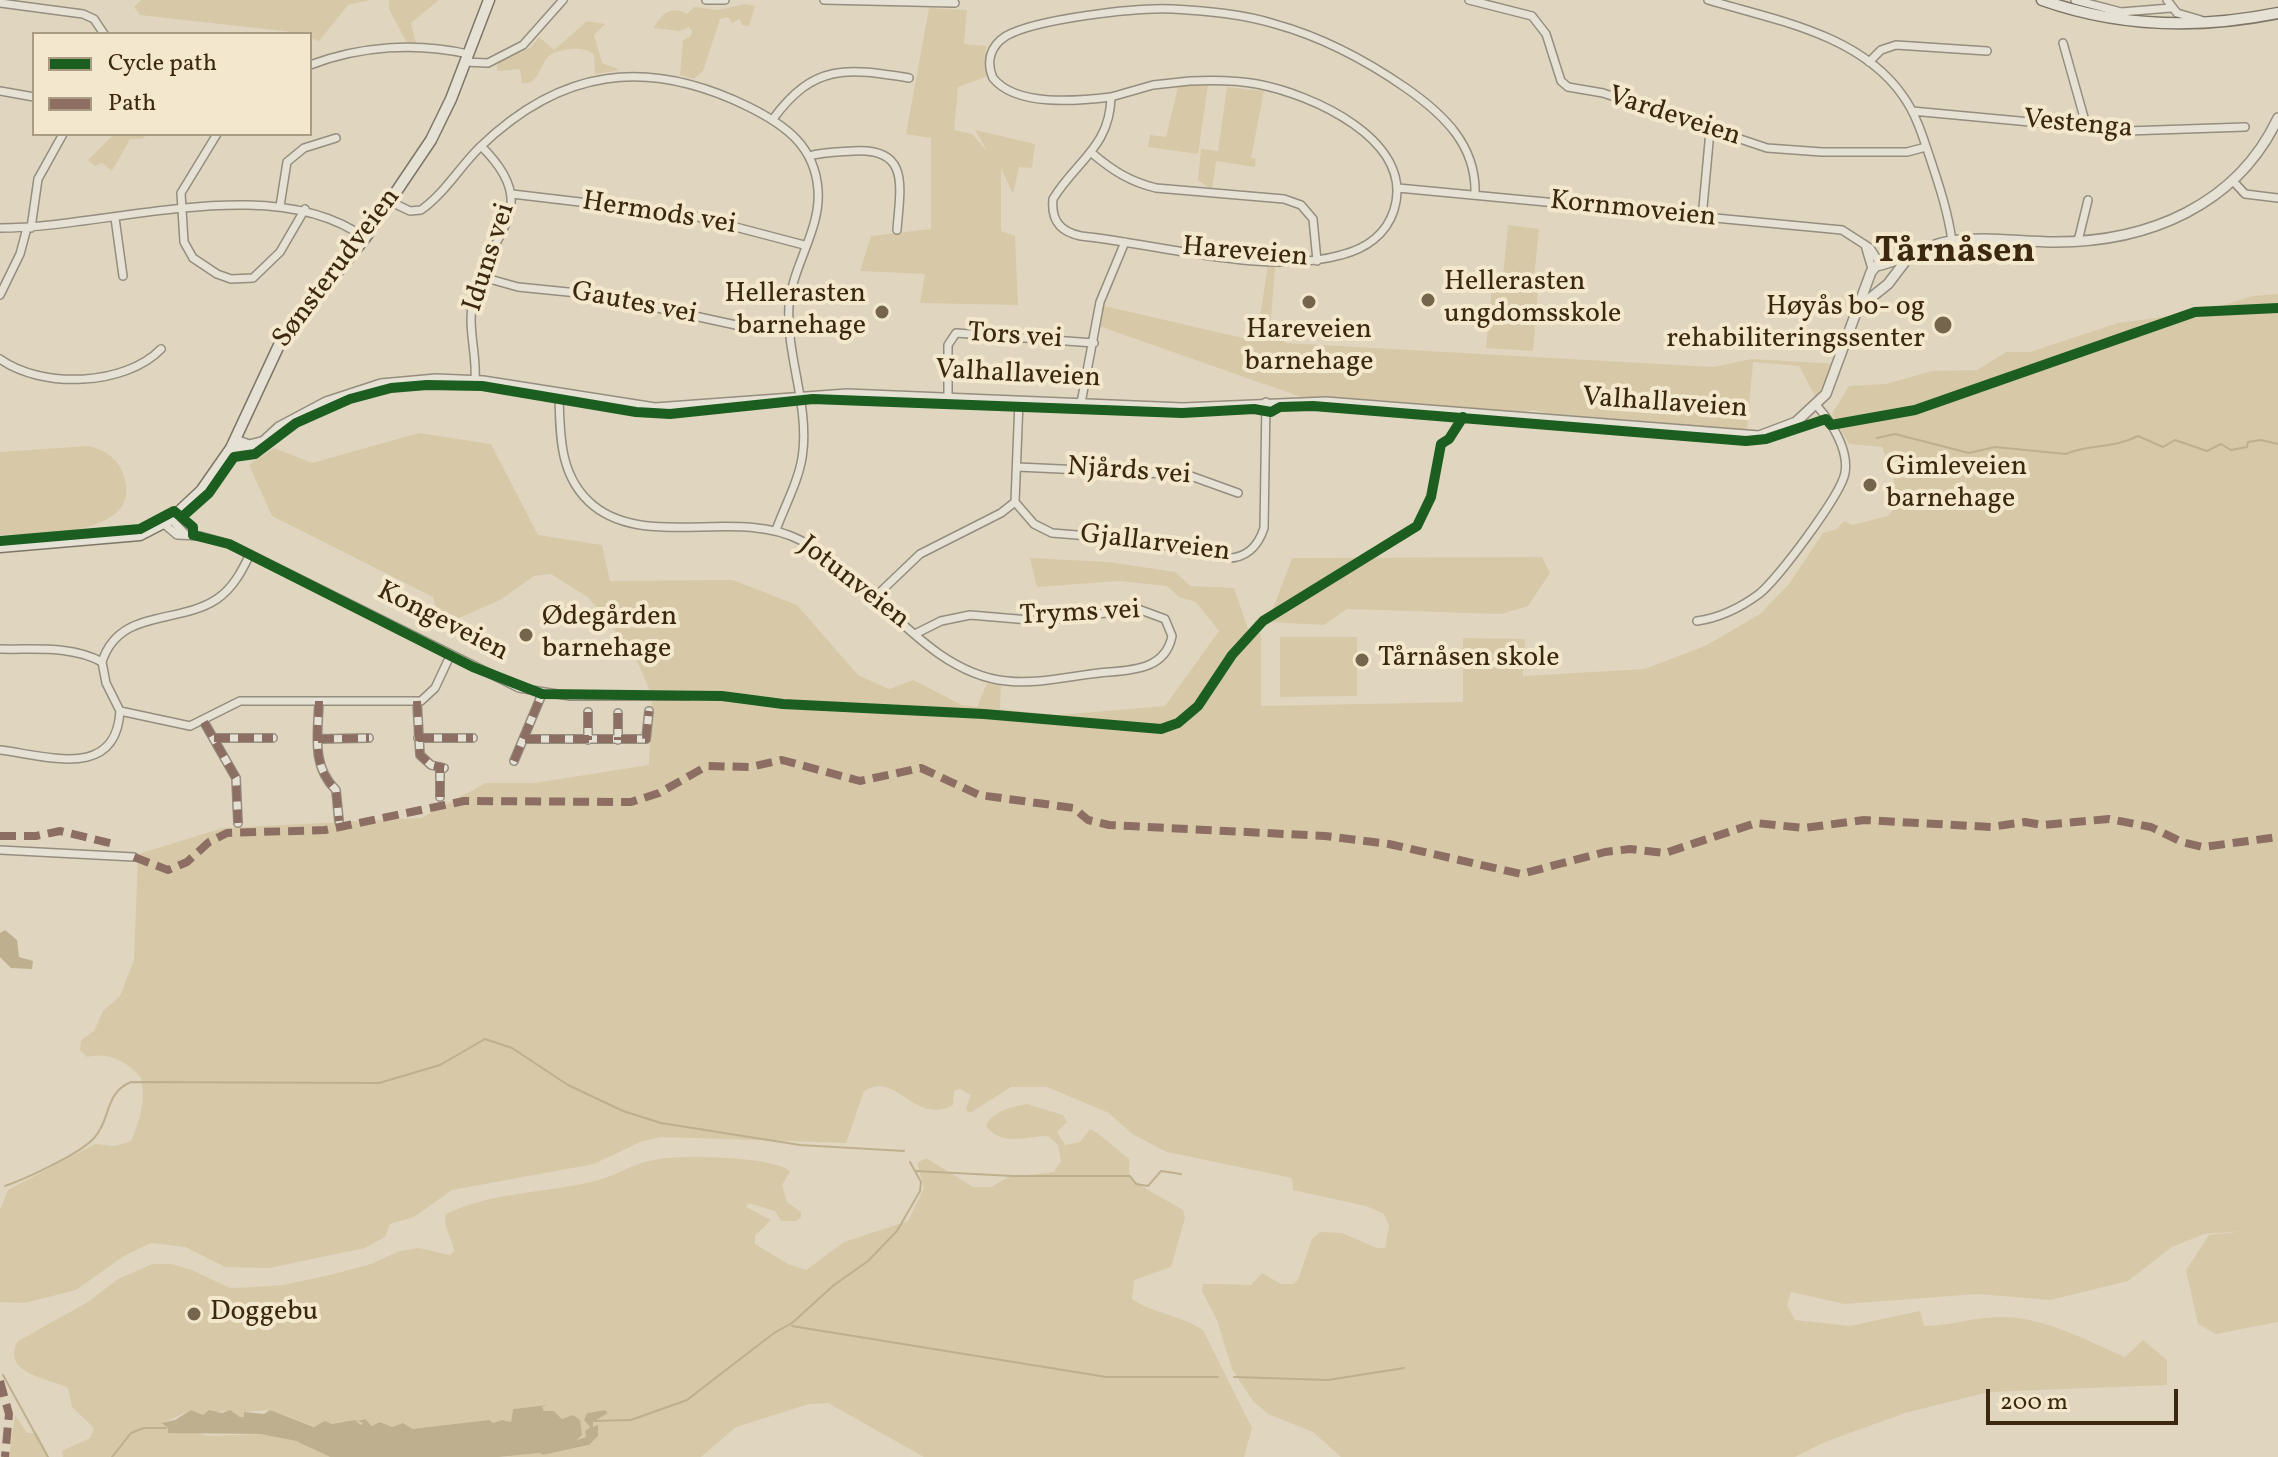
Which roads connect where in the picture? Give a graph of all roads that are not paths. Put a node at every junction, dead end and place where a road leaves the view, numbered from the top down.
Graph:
1 (489, 0) edge
2 (563, 0) edge
3 (706, 0) edge
4 (725, 0) edge
5 (824, 0) edge
6 (1469, 0) edge
7 (1708, 0) edge
8 (2042, 0) edge
9 (2075, 0) edge
10 (0, 3) edge
11 (955, 3) dead end
12 (2169, 4) edge
13 (2278, 13) edge
14 (2205, 24) junction
15 (103, 32) edge
16 (2063, 43) dead end
17 (1987, 51) dead end
18 (467, 58) junction
19 (1869, 62) junction
20 (312, 65) edge
21 (909, 78) dead end
22 (0, 91) edge
23 (32, 97) edge
24 (1111, 97) junction
25 (1912, 111) junction
26 (2278, 118) edge
27 (773, 119) junction
28 (2245, 127) dead end
29 (2087, 128) junction
30 (1710, 131) junction
31 (62, 136) edge
32 (216, 136) edge
33 (336, 138) dead end
34 (481, 146) junction
35 (1926, 147) junction
36 (1093, 154) junction
37 (809, 156) junction
38 (2234, 182) junction
39 (1398, 188) junction
40 (512, 194) junction
41 (1475, 195) junction
42 (2278, 198) edge
43 (2088, 200) dead end
44 (391, 202) junction
45 (280, 206) junction
46 (305, 209) junction
47 (181, 210) junction
48 (115, 218) junction
49 (1702, 218) junction
50 (0, 228) edge
51 (29, 228) junction
52 (897, 230) dead end
53 (365, 238) junction
54 (1952, 241) junction
55 (2078, 241) junction
56 (1125, 242) junction
57 (804, 245) junction
58 (1909, 256) junction
59 (1317, 261) junction
60 (1877, 269) junction
61 (123, 276) dead end
62 (479, 276) junction
63 (1892, 276) junction
64 (1881, 287) junction
65 (0, 295) edge
66 (1860, 306) junction
67 (790, 329) junction
68 (1094, 343) junction
69 (161, 349) dead end
70 (0, 359) edge
71 (475, 380) junction
72 (559, 394) junction
73 (799, 396) junction
74 (948, 397) junction
75 (1019, 401) junction
76 (1266, 402) junction
77 (1081, 403) junction
78 (1817, 406) junction
79 (233, 444) junction
80 (1018, 467) junction
81 (1238, 493) dead end
82 (1015, 502) junction
83 (168, 521) junction
84 (776, 530) junction
85 (0, 547) edge
86 (250, 554) junction
87 (875, 597) junction
88 (1697, 621) dead end
89 (917, 633) junction
90 (0, 649) edge
91 (1168, 649) joint
92 (450, 656) junction
93 (102, 662) junction
94 (542, 694) junction
95 (689, 696) dead end
96 (319, 701) junction
97 (417, 701) junction
98 (120, 711) junction
99 (649, 711) dead end
100 (588, 712) dead end
101 (618, 713) dead end
102 (204, 722) junction
103 (214, 738) junction
104 (273, 738) dead end
105 (369, 738) dead end
106 (418, 738) junction
107 (473, 738) dead end
108 (318, 739) junction
109 (525, 739) junction
110 (588, 740) junction
111 (618, 740) junction
112 (0, 750) edge
113 (514, 761) dead end
114 (344, 785) dead end
115 (335, 789) junction
116 (440, 797) dead end
117 (339, 821) dead end
118 (238, 823) dead end
119 (0, 850) edge
120 (134, 857) dead end

1 - 18 main road, Sønsterudveien
2 - 18 street
3 - 4 street
5 - 11 street
6 - 30 street, Vardeveien
7 - 19 street
8 - 14 main road
9 - 12 street
10 - 15 street
12 - 14 street
13 - 14 main road
16 - 29 street
17 - 19 street
18 - 20 street
18 - 44 main road, Sønsterudveien
19 - 25 street
21 - 27 street
22 - 23 street
24 - 36 street, Hareveien
24 - 39 street
24 - 41 street
25 - 29 street, Vestenga
25 - 35 street
26 - 38 street
27 - 34 street
27 - 37 street
28 - 29 street, Vestenga
30 - 35 street, Vardeveien
30 - 49 street
31 - 51 street
32 - 47 street
33 - 45 street
34 - 40 street, Iduns vei
34 - 44 street
35 - 54 street
36 - 56 street, Hareveien
36 - 59 street
37 - 52 street
37 - 57 street
38 - 42 street
38 - 55 street
39 - 41 street, Kornmoveien
39 - 59 street, Hareveien
40 - 57 street, Hermods vei
40 - 62 street, Iduns vei
41 - 49 street, Kornmoveien
43 - 55 street
44 - 53 main road, Sønsterudveien
45 - 46 street
45 - 47 street
46 - 47 street
46 - 53 street
47 - 48 street
48 - 51 street
48 - 61 street
49 - 60 street, Kornmoveien
50 - 51 street
51 - 65 street
53 - 79 main road, Sønsterudveien
54 - 55 street
54 - 58 street
56 - 59 street, Hareveien
56 - 68 street
57 - 67 street
58 - 60 street
58 - 63 street
60 - 63 street
60 - 64 street
60 - 66 street, Valhallaveien
62 - 67 street, Gautes vei
62 - 71 street, Iduns vei
63 - 64 street, Valhallaveien
64 - 66 street, Valhallaveien
66 - 78 street, Valhallaveien
67 - 73 street
68 - 74 street, Tors vei
68 - 77 street
69 - 70 street
71 - 72 street, Valhallaveien
71 - 79 street, Valhallaveien
72 - 73 street, Valhallaveien
72 - 84 street, Jotunveien
73 - 74 street, Valhallaveien
73 - 84 street
74 - 75 street, Valhallaveien
75 - 77 street, Valhallaveien
75 - 80 street
76 - 77 street, Valhallaveien
76 - 78 street, Valhallaveien
76 - 82 street, Gjallarveien
78 - 88 street
79 - 83 main road, Sønsterudveien
80 - 81 street, Njårds vei
80 - 82 street
82 - 87 street
83 - 85 main road
83 - 86 street, Kongeveien
84 - 87 street, Jotunveien
86 - 92 street, Kongeveien
86 - 93 street
87 - 89 street, Jotunveien
89 - 91 street, Jotunveien
89 - 91 street, Tryms vei
90 - 93 street
92 - 94 street, Kongeveien
92 - 97 street
93 - 98 street
94 - 95 street, Kongeveien
94 - 109 street
96 - 97 street
96 - 102 street
96 - 108 street
97 - 106 street
98 - 102 street
98 - 112 street
99 - 111 street
100 - 110 street
101 - 111 street
102 - 103 street
103 - 104 street
103 - 118 street
105 - 108 street
106 - 107 street
106 - 116 street
108 - 115 street
109 - 110 street
109 - 113 street
110 - 111 street
114 - 115 street
115 - 117 street
119 - 120 street

